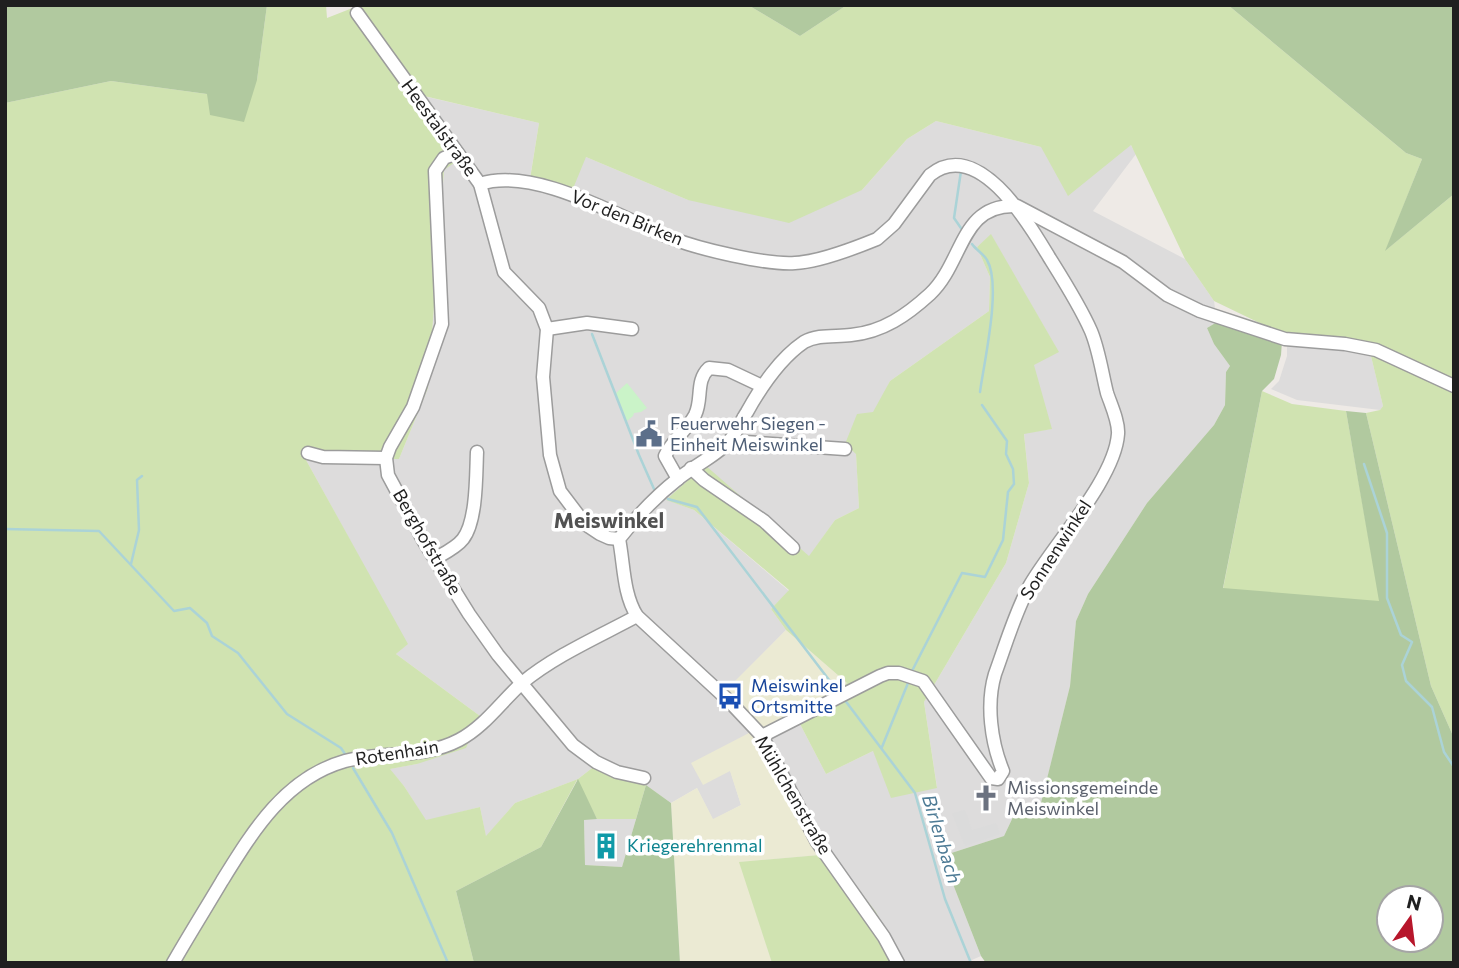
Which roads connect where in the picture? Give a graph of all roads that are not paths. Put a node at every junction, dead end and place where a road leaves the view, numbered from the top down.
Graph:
1 (357, 13) dead end
2 (457, 153) junction
3 (480, 184) junction
4 (1017, 206) junction
5 (547, 328) junction
6 (632, 329) dead end
7 (762, 386) junction
8 (1454, 386) edge
9 (730, 441) junction
10 (845, 449) dead end
11 (477, 452) dead end
12 (308, 453) dead end
13 (386, 458) junction
14 (691, 468) junction
15 (678, 479) junction
16 (619, 539) junction
17 (793, 548) dead end
18 (436, 558) junction
19 (637, 616) junction
20 (523, 682) junction
21 (762, 736) junction
22 (644, 778) dead end
23 (173, 963) edge
24 (898, 963) edge

1 - 2 street, Heestalstraße
2 - 3 street, Heestalstraße
2 - 13 street
3 - 4 street, Vor den Birken
3 - 5 street, Heestalstraße
4 - 7 street
4 - 8 street
4 - 21 street, Sonnenwinkel
5 - 6 street
5 - 16 street
7 - 9 street
7 - 15 street
9 - 10 street
9 - 14 street
11 - 18 street
12 - 13 street
13 - 18 street, Berghofstraße
14 - 15 street
14 - 17 street
15 - 16 street
16 - 19 street
18 - 20 street, Berghofstraße
19 - 20 street, Rotenhain
19 - 21 street, Mühlchenstraße
20 - 22 street, Berghofstraße
20 - 23 street, Rotenhain
21 - 24 street, Mühlchenstraße

